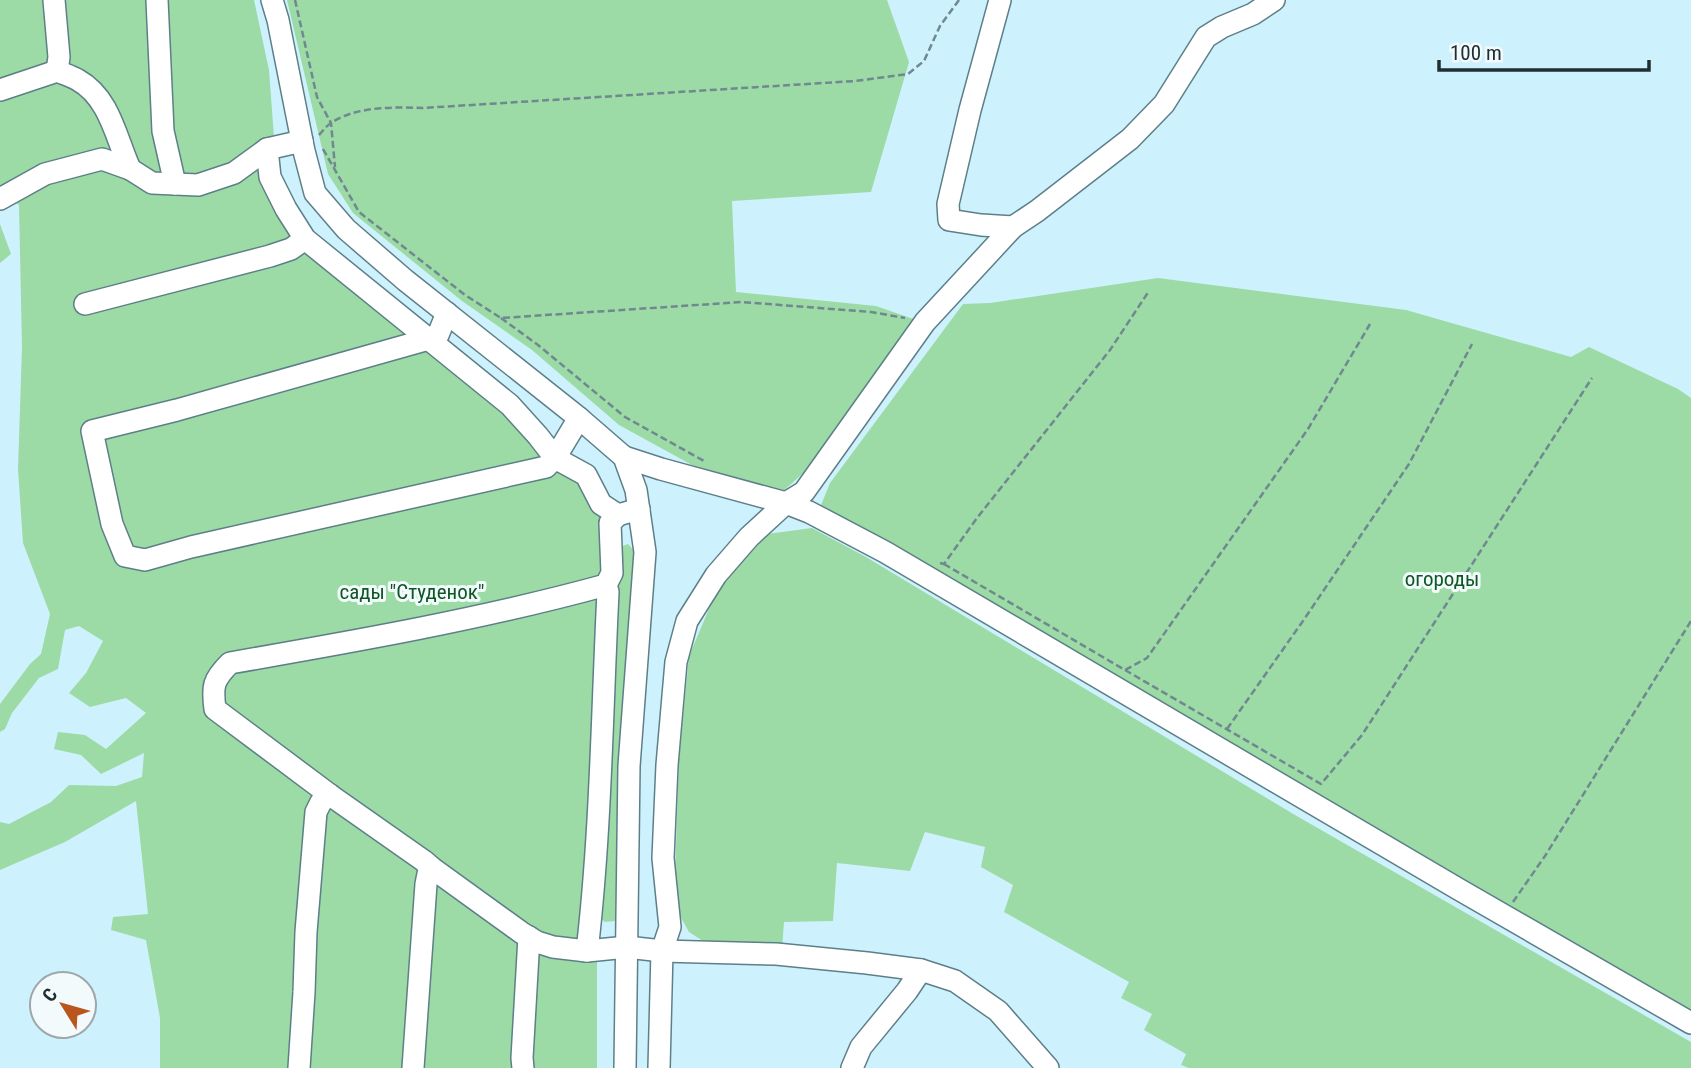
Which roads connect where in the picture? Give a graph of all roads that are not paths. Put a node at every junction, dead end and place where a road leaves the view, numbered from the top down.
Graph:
1 (54, 0) edge
2 (158, 0) edge
3 (272, 0) edge
4 (1000, 0) edge
5 (1274, 0) edge
6 (57, 71) junction
7 (0, 90) edge
8 (302, 141) junction
9 (267, 149) junction
10 (130, 169) junction
11 (175, 184) junction
12 (0, 199) edge
13 (1013, 227) junction
14 (305, 239) junction
15 (85, 304) dead end
16 (447, 313) junction
17 (429, 340) junction
18 (579, 418) junction
19 (624, 457) junction
20 (555, 458) junction
21 (786, 503) junction
22 (639, 509) junction
23 (618, 514) junction
24 (606, 585) junction
25 (330, 795) junction
26 (432, 868) junction
27 (530, 937) junction
28 (627, 947) junction
29 (587, 951) junction
30 (662, 951) junction
31 (921, 970) junction
32 (1691, 1023) edge
33 (299, 1068) edge
34 (413, 1068) edge
35 (523, 1068) edge
36 (625, 1068) edge
37 (659, 1068) edge
38 (852, 1068) edge
39 (1048, 1068) edge

1 - 6 street
2 - 11 street
3 - 8 street
4 - 13 street
5 - 13 street
6 - 7 street
6 - 10 street
8 - 9 street
8 - 16 street
9 - 11 street
9 - 14 street
10 - 11 street
10 - 12 street
13 - 21 street
14 - 15 street
14 - 17 street
16 - 17 street
16 - 18 street
17 - 20 street
17 - 20 street
18 - 19 street
18 - 20 street
19 - 21 street
19 - 22 street
20 - 23 street
21 - 30 street
21 - 32 street
22 - 23 street
22 - 28 street
23 - 24 street
24 - 25 street
24 - 29 street
25 - 26 street
25 - 33 street
26 - 27 street
26 - 34 street
27 - 29 street
27 - 35 street
28 - 29 street
28 - 30 street
28 - 36 street
30 - 31 street
30 - 37 street
31 - 38 street
31 - 39 street

